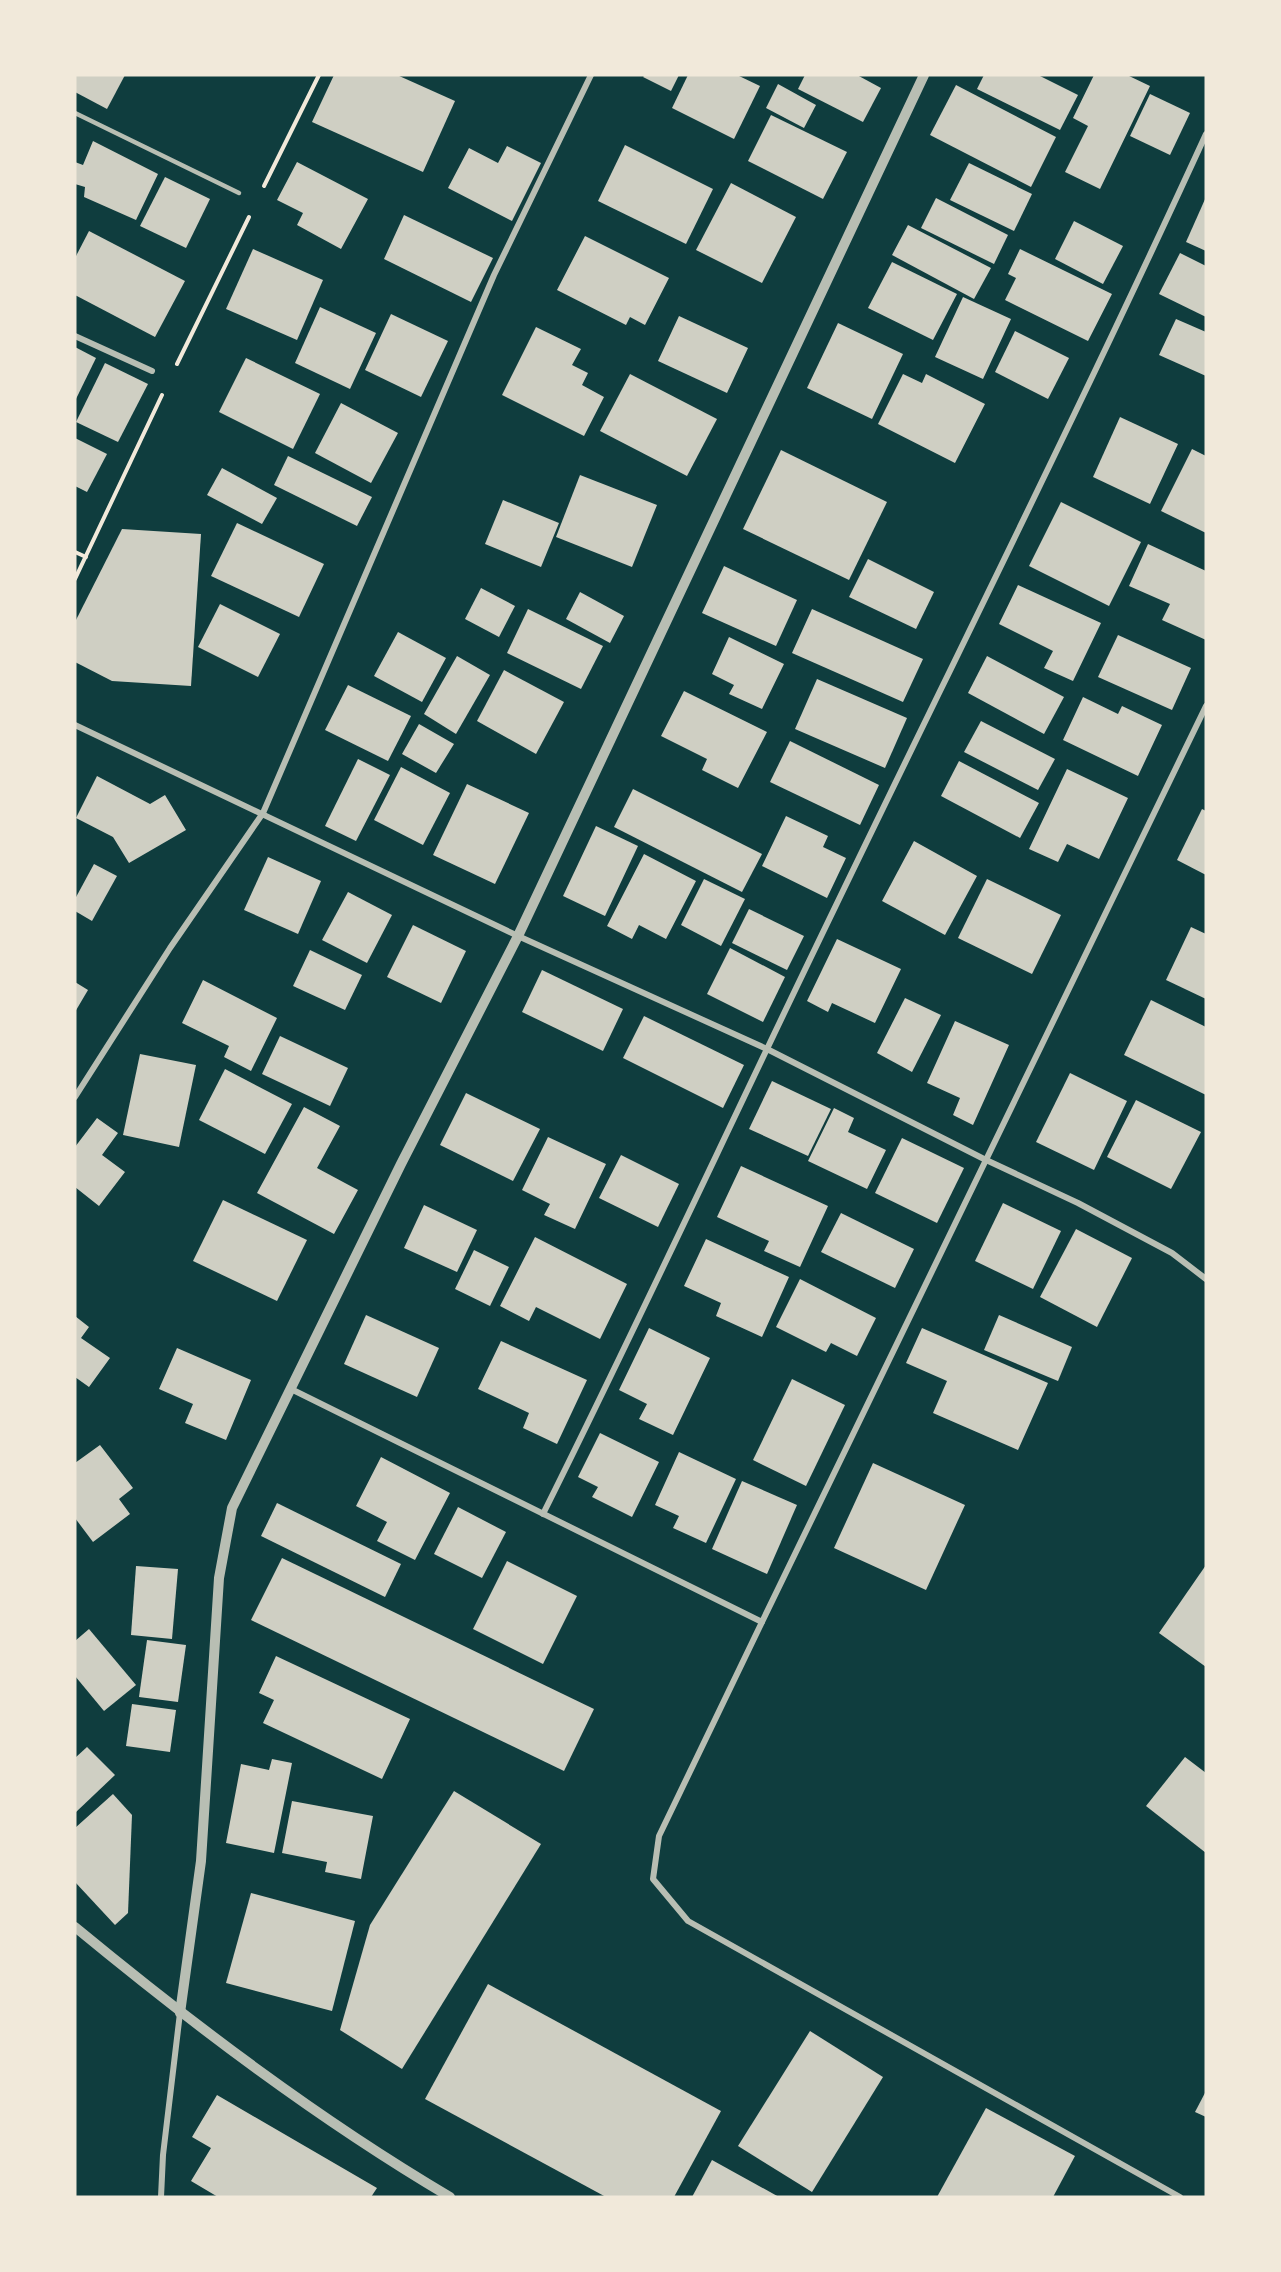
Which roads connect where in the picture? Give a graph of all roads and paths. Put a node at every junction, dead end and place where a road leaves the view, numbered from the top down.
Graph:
1 (319, 75) edge
2 (591, 75) edge
3 (924, 75) edge
4 (75, 113) edge
5 (1206, 134) edge
6 (261, 191) dead end
7 (239, 193) dead end
8 (251, 212) dead end
9 (75, 336) edge
10 (175, 367) dead end
11 (152, 371) dead end
12 (165, 388) dead end
13 (75, 552) edge
14 (86, 557) junction
15 (75, 579) edge
16 (1206, 706) edge
17 (75, 725) edge
18 (263, 813) junction
19 (518, 936) junction
20 (767, 1049) junction
21 (75, 1097) edge
22 (984, 1159) junction
23 (1206, 1279) edge
24 (291, 1389) junction
25 (543, 1514) junction
26 (762, 1622) junction
27 (75, 1928) edge
28 (180, 2013) junction
29 (161, 2197) edge
30 (450, 2197) edge
31 (1180, 2197) edge

1 - 6 path
2 - 18 street
3 - 19 street
4 - 7 lane
5 - 20 street
8 - 10 path
9 - 11 street
12 - 14 path
13 - 14 path
14 - 15 path
16 - 22 street
17 - 18 street
18 - 19 street
18 - 21 street
19 - 20 street
19 - 24 street
20 - 22 street
20 - 25 street
22 - 23 street
22 - 26 street
24 - 25 street
24 - 28 street
25 - 26 street
26 - 31 street
27 - 28 street
28 - 29 street
28 - 30 street

